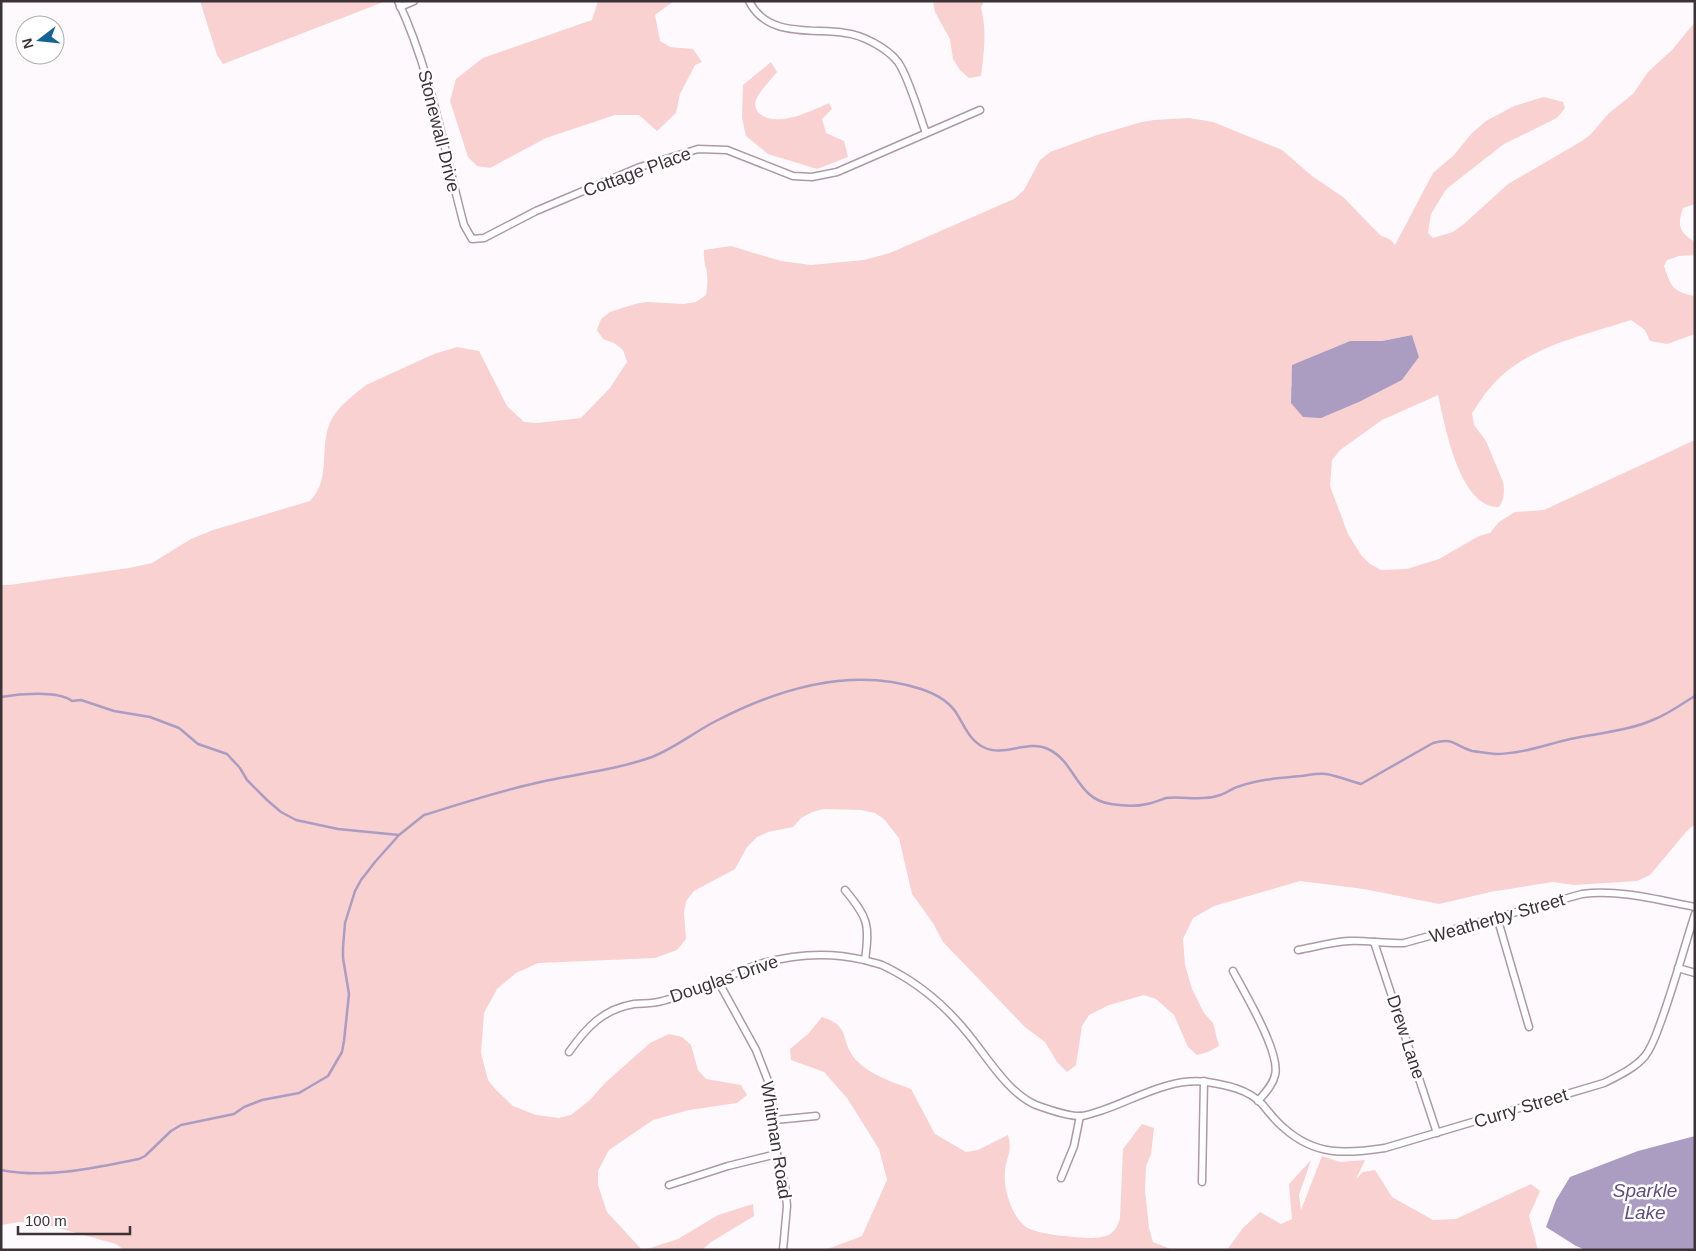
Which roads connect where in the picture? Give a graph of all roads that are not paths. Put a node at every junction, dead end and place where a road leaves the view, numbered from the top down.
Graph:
1 (414, 1) edge
2 (749, 1) edge
3 (399, 4) edge
4 (980, 110) dead end
5 (926, 133) junction
6 (494, 233) joint
7 (845, 890) dead end
8 (1695, 907) edge
9 (1695, 914) edge
10 (1497, 917) junction
11 (1374, 942) junction
12 (1298, 950) dead end
13 (865, 960) junction
14 (1678, 968) junction
15 (1234, 971) dead end
16 (1695, 973) edge
17 (718, 980) junction
18 (1529, 1027) dead end
19 (569, 1052) dead end
20 (1204, 1082) junction
21 (1258, 1101) junction
22 (816, 1116) dead end
23 (1080, 1116) junction
24 (775, 1120) junction
25 (1437, 1133) junction
26 (777, 1154) junction
27 (1061, 1178) dead end
28 (1202, 1182) dead end
29 (669, 1184) dead end
30 (782, 1250) edge

1 - 3 street
2 - 5 street
3 - 6 street, Stonewall Drive
4 - 5 street, Cottage Place
5 - 6 street, Cottage Place
7 - 13 street
8 - 10 street, Weatherby Street
9 - 14 street, Curry Street
10 - 11 street, Weatherby Street
10 - 18 street
11 - 12 street, Weatherby Street
11 - 25 street, Drew Lane
13 - 17 street, Douglas Drive
13 - 23 street, Douglas Drive
14 - 16 street
14 - 25 street, Curry Street
15 - 21 street
17 - 19 street, Douglas Drive
17 - 24 street, Whitman Road
20 - 21 street
20 - 23 street
20 - 28 street
21 - 25 street, Curry Street
22 - 24 street
23 - 27 street
24 - 26 street, Whitman Road
26 - 29 street
26 - 30 street, Whitman Road

